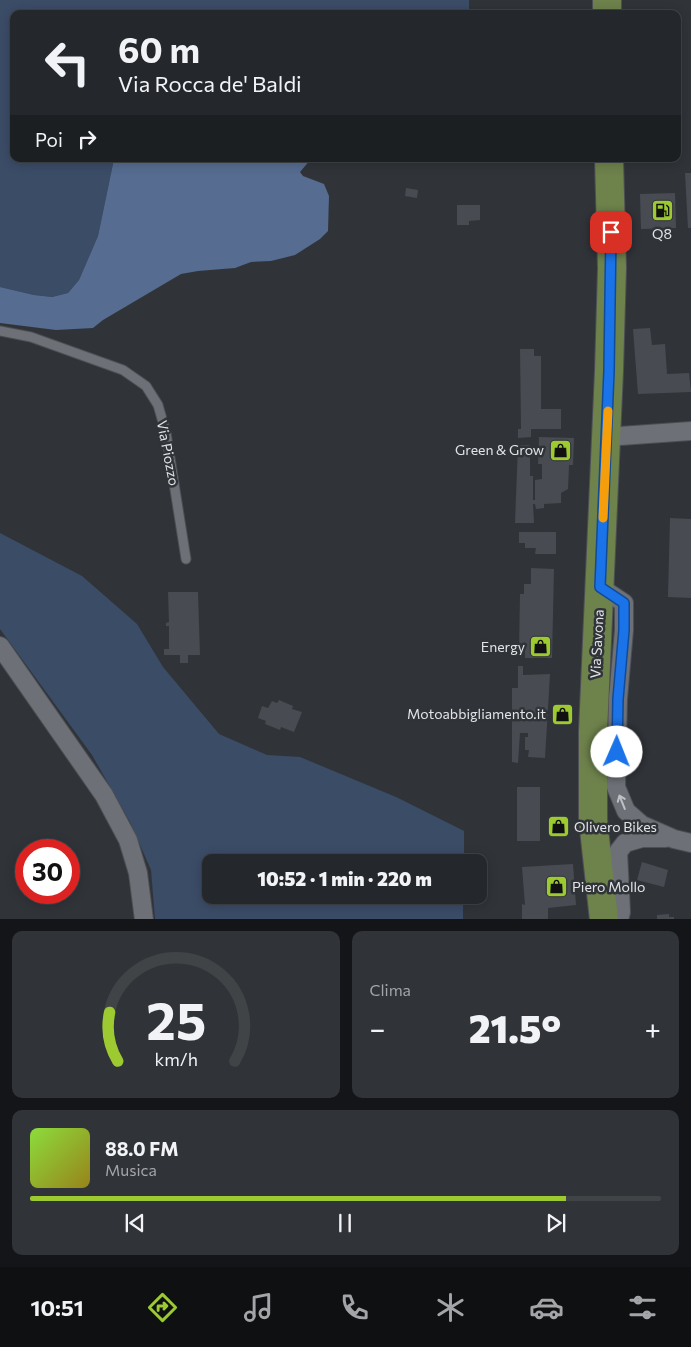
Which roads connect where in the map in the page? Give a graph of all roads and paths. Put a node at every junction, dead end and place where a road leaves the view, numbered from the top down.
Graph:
1 (609, 162) edge
2 (0, 331) edge
3 (691, 431) edge
4 (606, 437) junction
5 (186, 559) dead end
6 (600, 587) junction
7 (0, 646) edge
8 (683, 841) edge
9 (144, 919) edge
10 (604, 919) edge
11 (618, 919) edge

1 - 4 main road, Via Savona
2 - 5 lane, Via Piozzo
3 - 4 street
4 - 6 main road, Via Savona
8 -> 6 street
6 - 10 main road, Via Savona
7 - 9 street
8 - 11 street

